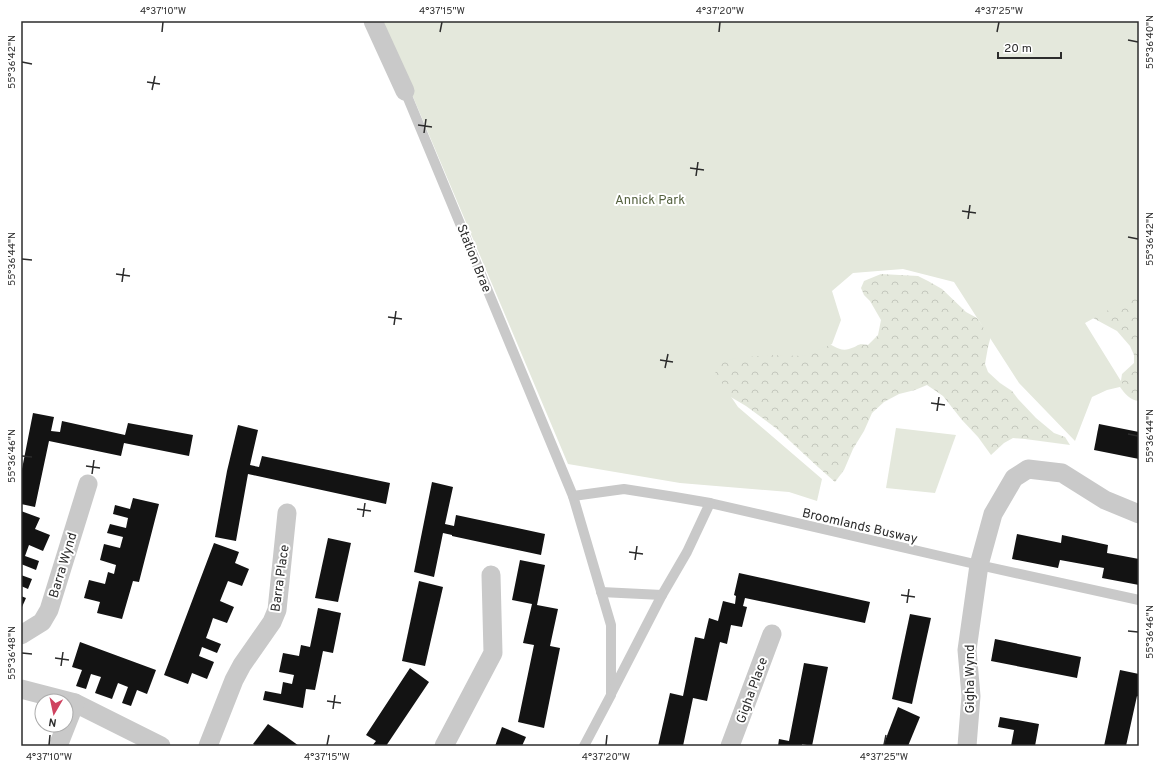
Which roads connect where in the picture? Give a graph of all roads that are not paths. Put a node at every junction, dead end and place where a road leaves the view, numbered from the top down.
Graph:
1 (373, 21) edge
2 (405, 91) joint
3 (88, 484) dead end
4 (573, 496) junction
5 (710, 503) junction
6 (287, 513) dead end
7 (1139, 514) edge
8 (978, 565) junction
9 (491, 575) dead end
10 (601, 592) junction
11 (662, 595) junction
12 (1139, 600) edge
13 (772, 634) dead end
14 (21, 635) edge
15 (21, 689) edge
16 (610, 695) junction
17 (75, 703) junction
18 (58, 746) edge
19 (162, 746) edge
20 (208, 746) edge
21 (444, 746) edge
22 (584, 746) edge
23 (730, 746) edge
24 (967, 746) edge

1 - 2 street, Station Brae
2 - 4 lane, Station Brae
3 - 14 street, Barra Wynd
4 - 5 lane, Broomlands Busway
4 - 10 lane, Station Brae
5 - 8 lane, Broomlands Busway
5 - 11 lane
6 - 20 street, Barra Place
7 - 8 street, Gigha Wynd
8 - 12 lane, Broomlands Busway
8 - 24 street, Gigha Wynd
9 - 21 street
10 - 11 lane
10 - 16 lane, Station Brae
11 - 16 lane
13 - 23 street, Gigha Place
15 - 17 street
16 - 22 lane
17 - 18 street
17 - 19 street

